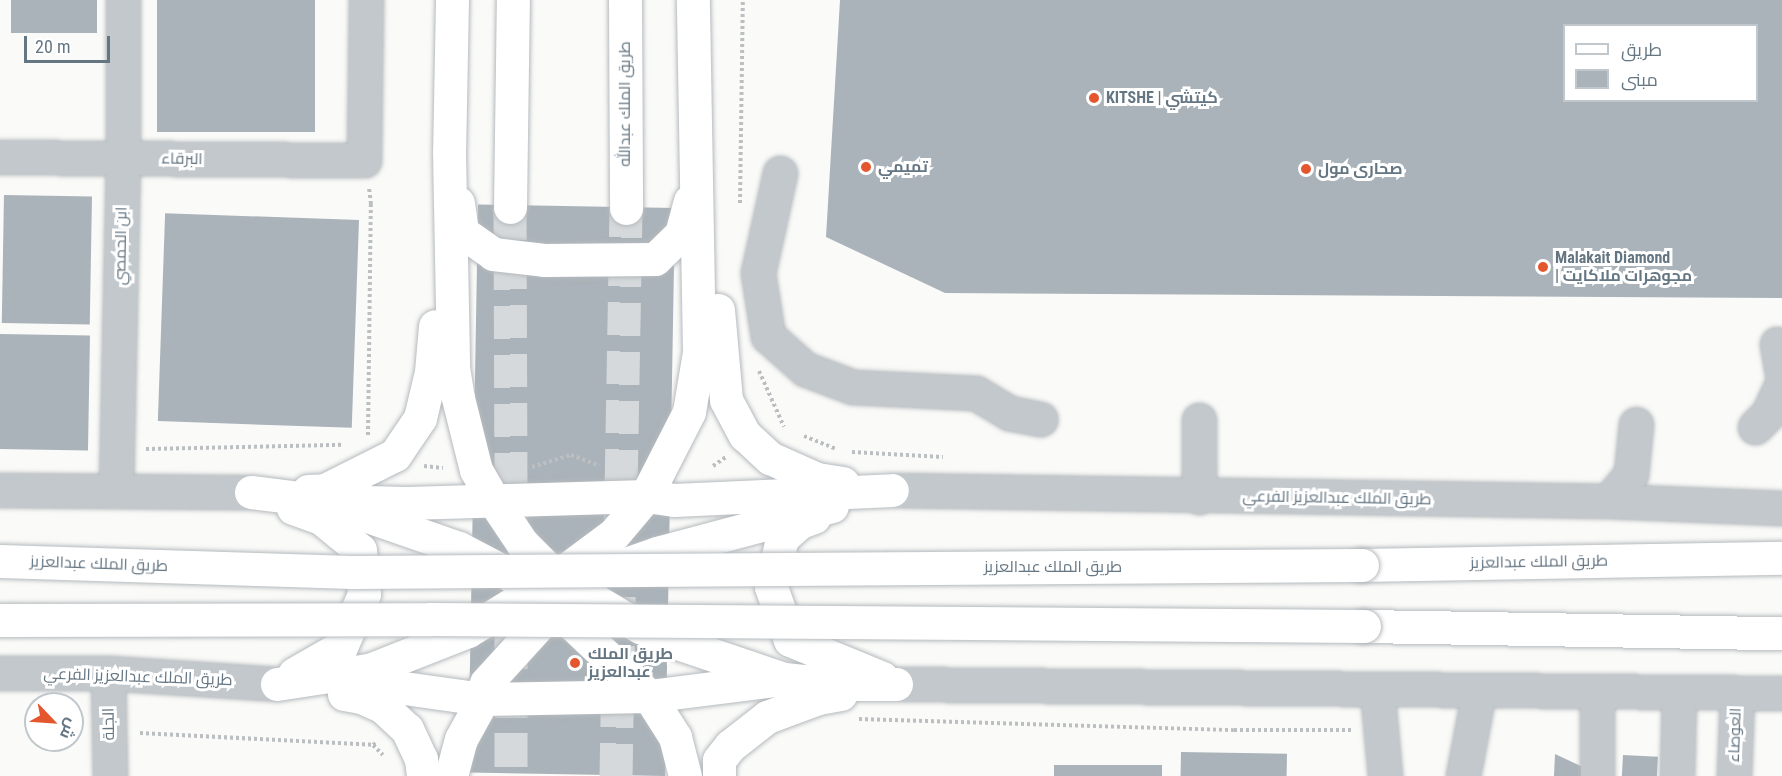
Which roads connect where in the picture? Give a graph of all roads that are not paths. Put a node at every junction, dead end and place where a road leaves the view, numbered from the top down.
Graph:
1 (123, 0) edge
2 (366, 0) edge
3 (452, 0) edge
4 (513, 0) edge
5 (625, 0) edge
6 (693, 0) edge
7 (694, 45) junction
8 (450, 151) junction
9 (0, 157) edge
10 (123, 158) junction
11 (780, 173) dead end
12 (510, 207) tunnel mouth
13 (626, 208) tunnel mouth
14 (1782, 384) edge
15 (1040, 419) dead end
16 (1199, 420) dead end
17 (1636, 424) dead end
18 (1755, 427) dead end
19 (0, 490) edge
20 (892, 490) junction
21 (116, 491) junction
22 (251, 492) junction
23 (646, 496) junction
24 (1199, 497) junction
25 (324, 501) junction
26 (494, 501) junction
27 (1609, 501) junction
28 (1782, 508) edge
29 (1782, 558) edge
30 (0, 561) edge
31 (554, 591) junction
32 (0, 620) edge
33 (1782, 633) edge
34 (0, 673) edge
35 (108, 673) junction
36 (784, 679) junction
37 (276, 684) junction
38 (896, 684) junction
39 (1377, 689) junction
40 (1479, 691) junction
41 (1597, 692) junction
42 (1679, 693) junction
43 (1782, 693) edge
44 (1737, 694) junction
45 (649, 696) junction
46 (483, 699) junction
47 (110, 776) edge
48 (423, 776) edge
49 (452, 776) edge
50 (685, 776) edge
51 (719, 776) edge
52 (1385, 776) edge
53 (1463, 776) edge
54 (1597, 776) edge
55 (1677, 776) edge
56 (1734, 776) edge

1 - 10 street, ابن الحمصي
2 - 10 street, البرقاء
3 - 8 main road
4 - 12 main road
5 - 13 main road, طريق الملك عبدالله
6 - 7 main road
7 - 8 main road
7 - 20 main road
7 - 23 main road
8 - 22 main road
8 - 26 main road
9 - 10 street, البرقاء
10 - 21 street, ابن الحمصي
11 - 15 street
14 - 18 street
16 - 24 street
17 - 27 street
19 - 21 street
20 - 23 main road
20 - 24 street, طريق الملك عبدالعزيز الفرعي
20 - 31 main road
20 - 38 main road
21 - 22 street
22 - 25 main road
22 - 37 main road
23 - 26 main road
23 - 31 main road
24 - 27 street, طريق الملك عبدالعزيز الفرعي
25 - 26 main road
25 - 31 main road
26 - 31 main road
27 - 28 street, طريق الملك عبدالعزيز الفرعي
29 - 30 main road, طريق الملك عبدالعزيز, bridge
31 - 36 main road
31 - 37 main road
31 - 45 main road
31 - 46 main road
32 - 33 main road, bridge
34 - 35 street, طريق الملك عبدالعزيز الفرعي
35 - 37 street, طريق الملك عبدالعزيز الفرعي
35 - 47 street, الجلة
36 - 38 main road
36 - 45 main road
37 - 46 main road
37 - 48 main road
38 - 39 street
38 - 51 main road
39 - 40 street
39 - 52 street
40 - 41 street
40 - 53 street
41 - 42 street
41 - 54 street
42 - 44 street
42 - 55 street
43 - 44 street
44 - 56 street, العوصاء
45 - 46 main road
45 - 50 main road
46 - 49 main road

